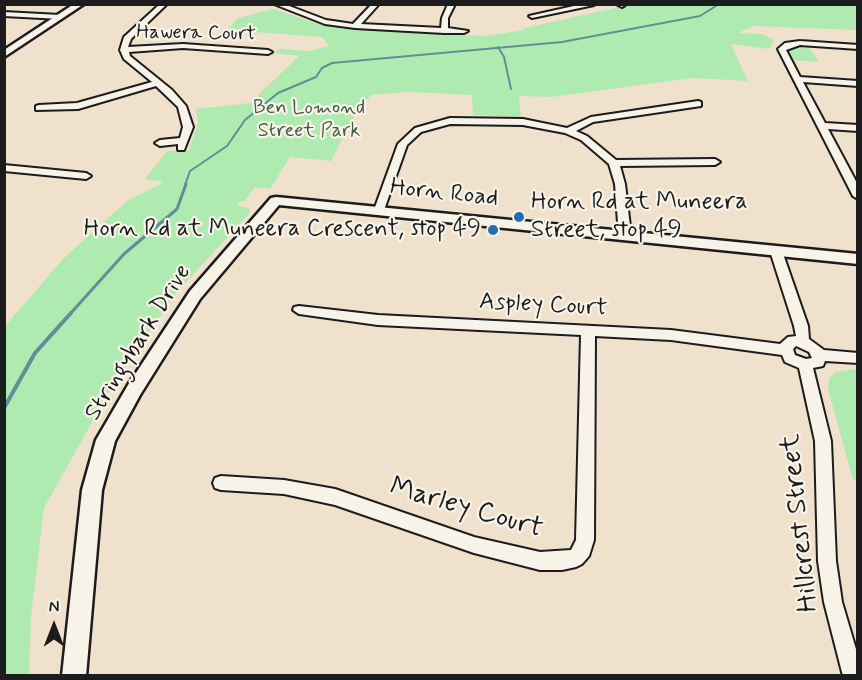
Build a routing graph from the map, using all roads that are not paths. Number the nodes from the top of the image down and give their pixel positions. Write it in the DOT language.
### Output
graph roads {
  1 [pos="80,4"];
  2 [pos="164,4"];
  3 [pos="278,4"];
  4 [pos="376,4"];
  5 [pos="452,4"];
  6 [pos="591,5"];
  7 [pos="573,6"];
  8 [pos="4,14"];
  9 [pos="532,16"];
  10 [pos="60,17"];
  11 [pos="355,26"];
  12 [pos="444,30"];
  13 [pos="464,31"];
  14 [pos="858,46"];
  15 [pos="124,50"];
  16 [pos="268,52"];
  17 [pos="4,54"];
  18 [pos="797,79"];
  19 [pos="157,83"];
  20 [pos="858,84"];
  21 [pos="698,104"];
  22 [pos="39,108"];
  23 [pos="821,126"];
  24 [pos="858,128"];
  25 [pos="568,131"];
  26 [pos="160,142"];
  27 [pos="715,162"];
  28 [pos="614,163"];
  29 [pos="4,168"];
  30 [pos="86,176"];
  31 [pos="854,183"];
  32 [pos="858,196"];
  33 [pos="276,201"];
  34 [pos="380,210"];
  35 [pos="625,235"];
  36 [pos="776,251"];
  37 [pos="858,259"];
  38 [pos="298,310"];
  39 [pos="588,331"];
  40 [pos="803,342"];
  41 [pos="785,350"];
  42 [pos="858,358"];
  43 [pos="812,360"];
  44 [pos="221,483"];
  45 [pos="74,675"];
  46 [pos="853,675"];
  1 -- 10 [label="street"];
  2 -- 15 [label="street"];
  3 -- 11 [label="street"];
  4 -- 11 [label="street"];
  5 -- 12 [label="street"];
  6 -- 7 [label="street"];
  7 -- 9 [label="street"];
  8 -- 10 [label="street"];
  10 -- 17 [label="street"];
  11 -- 12 [label="street"];
  12 -- 13 [label="street"];
  14 -- 18 [label="street"];
  15 -- 16 [label="street, Hawera Court"];
  15 -- 19 [label="street"];
  18 -- 20 [label="street"];
  18 -- 23 [label="street"];
  19 -- 22 [label="street"];
  19 -- 26 [label="street"];
  21 -- 25 [label="street"];
  23 -- 24 [label="street"];
  23 -- 31 [label="street"];
  25 -- 28 [label="street"];
  25 -- 34 [label="street"];
  27 -- 28 [label="street"];
  28 -- 35 [label="street"];
  29 -- 30 [label="street"];
  31 -- 32 [label="street"];
  33 -- 34 [label="street, Horn Road"];
  33 -- 45 [label="street, Stringybark Drive"];
  34 -- 35 [label="street, Horn Road"];
  35 -- 36 [label="street, Horn Road"];
  36 -- 37 [label="street, Horn Road"];
  36 -- 40 [label="street"];
  38 -- 39 [label="street, Aspley Court"];
  39 -- 41 [label="street, Aspley Court"];
  39 -- 44 [label="street, Marley Court"];
  40 -- 41 [label="street"];
  40 -- 43 [label="street"];
  41 -- 43 [label="street"];
  42 -- 43 [label="street"];
  43 -- 46 [label="street, Hillcrest Street"];
}
